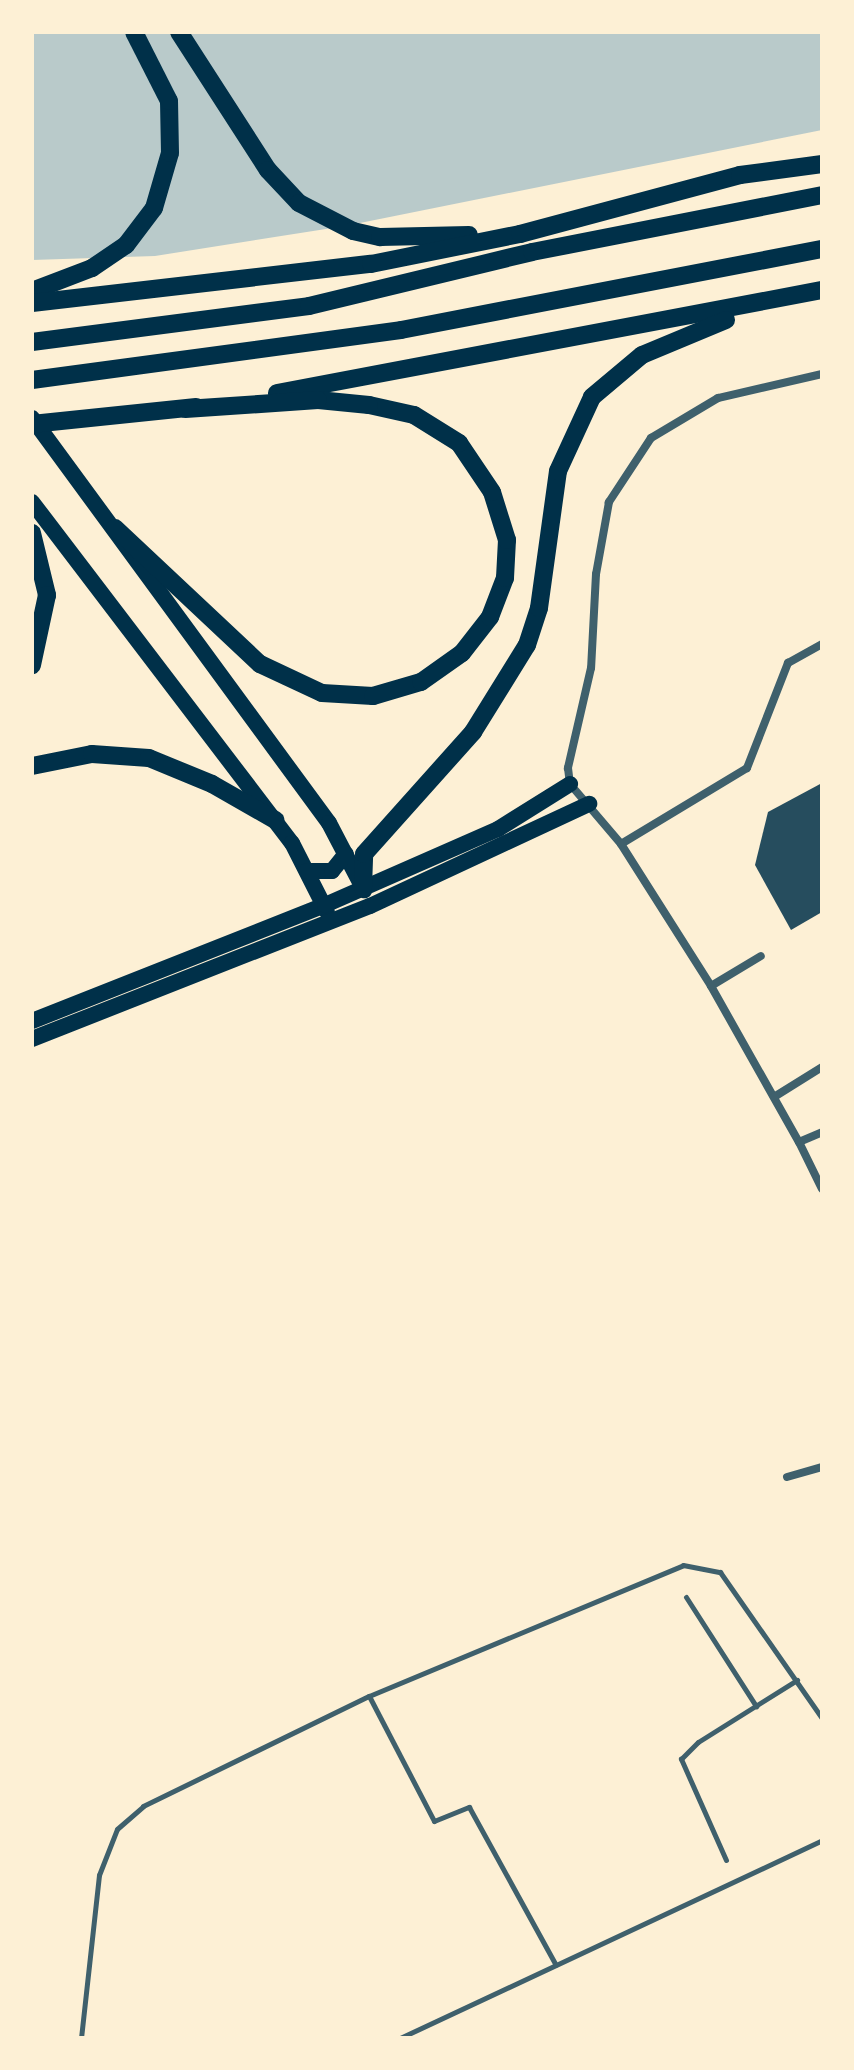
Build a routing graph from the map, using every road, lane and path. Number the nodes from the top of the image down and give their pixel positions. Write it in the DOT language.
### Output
graph roads {
  1 [pos="134,32"];
  2 [pos="179,32"];
  3 [pos="822,164"];
  4 [pos="822,195"];
  5 [pos="520,234"];
  6 [pos="822,249"];
  7 [pos="822,290"];
  8 [pos="32,291"];
  9 [pos="799,295"];
  10 [pos="32,303"];
  11 [pos="32,342"];
  12 [pos="822,374"];
  13 [pos="32,380"];
  14 [pos="185,409"];
  15 [pos="32,418"];
  16 [pos="32,424"];
  17 [pos="32,502"];
  18 [pos="115,528"];
  19 [pos="32,533"];
  20 [pos="822,644"];
  21 [pos="32,665"];
  22 [pos="32,766"];
  23 [pos="570,784"];
  24 [pos="589,804"];
  25 [pos="275,820"];
  26 [pos="621,844"];
  27 [pos="346,854"];
  28 [pos="307,871"];
  29 [pos="363,888"];
  30 [pos="325,905"];
  31 [pos="370,906"];
  32 [pos="332,922"];
  33 [pos="761,956"];
  34 [pos="711,986"];
  35 [pos="32,1021"];
  36 [pos="32,1039"];
  37 [pos="822,1067"];
  38 [pos="774,1097"];
  39 [pos="822,1132"];
  40 [pos="799,1142"];
  41 [pos="822,1189"];
  42 [pos="822,1467"];
  43 [pos="787,1477"];
  44 [pos="686,1597"];
  45 [pos="797,1680"];
  46 [pos="369,1696"];
  47 [pos="756,1706"];
  48 [pos="822,1718"];
  49 [pos="822,1840"];
  50 [pos="726,1860"];
  51 [pos="556,1965"];
  52 [pos="81,2038"];
  53 [pos="400,2038"];
  1 -- 8 [label="highway"];
  2 -- 5 [label="highway"];
  3 -- 5 [label="highway"];
  4 -- 11 [label="highway"];
  5 -- 10 [label="highway"];
  6 -- 13 [label="highway"];
  7 -- 9 [label="highway"];
  9 -- 14 [label="highway"];
  9 -- 29 [label="highway"];
  12 -- 23 [label="street"];
  14 -- 16 [label="highway"];
  14 -- 18 [label="highway"];
  15 -- 18 [label="main road"];
  17 -- 25 [label="main road"];
  18 -- 27 [label="main road"];
  19 -- 21 [label="highway"];
  20 -- 26 [label="street"];
  22 -- 25 [label="highway"];
  23 -- 24 [label="street"];
  23 -- 29 [label="main road"];
  24 -- 26 [label="street"];
  24 -- 31 [label="main road"];
  25 -- 28 [label="main road"];
  26 -- 34 [label="street"];
  27 -- 28 [label="main road"];
  27 -- 29 [label="main road"];
  28 -- 30 [label="main road"];
  29 -- 30 [label="main road"];
  29 -- 31 [label="main road"];
  30 -- 32 [label="main road"];
  30 -- 35 [label="main road"];
  31 -- 32 [label="main road"];
  32 -- 36 [label="main road"];
  33 -- 34 [label="street"];
  34 -- 38 [label="street"];
  37 -- 38 [label="street"];
  38 -- 40 [label="street"];
  39 -- 40 [label="street"];
  40 -- 41 [label="street"];
  42 -- 43 [label="street"];
  44 -- 47 [label="lane"];
  45 -- 46 [label="lane"];
  45 -- 47 [label="lane"];
  45 -- 48 [label="lane"];
  46 -- 51 [label="lane"];
  46 -- 52 [label="lane"];
  47 -- 50 [label="lane"];
  49 -- 51 [label="lane"];
  51 -- 53 [label="lane"];
}
